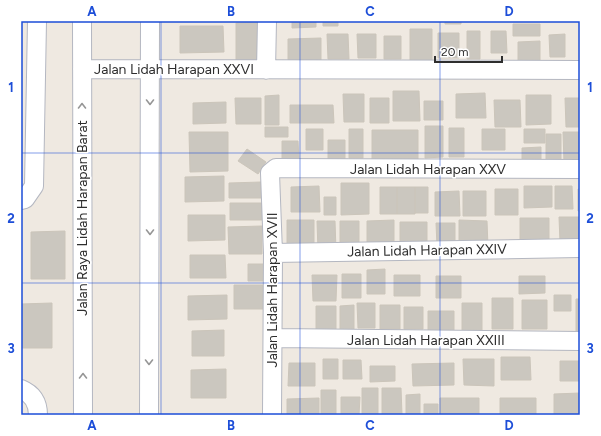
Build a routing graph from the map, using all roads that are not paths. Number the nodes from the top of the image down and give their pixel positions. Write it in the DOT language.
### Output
graph roads {
  1 [pos="82,21"];
  2 [pos="150,21"];
  3 [pos="267,21"];
  4 [pos="32,29"];
  5 [pos="82,69"];
  6 [pos="150,69"];
  7 [pos="266,70"];
  8 [pos="580,70"];
  9 [pos="276,168"];
  10 [pos="580,169"];
  11 [pos="21,200"];
  12 [pos="580,248"];
  13 [pos="273,253"];
  14 [pos="273,338"];
  15 [pos="580,341"];
  16 [pos="21,389"];
  17 [pos="38,415"];
  18 [pos="83,415"];
  19 [pos="149,415"];
  20 [pos="272,415"];
  1 -- 5 [label="street, Jalan Raya Lidah Harapan Barat"];
  2 -- 6 [label="street"];
  3 -- 7 [label="street, Jalan Lidah Harapan XXVI"];
  4 -- 11 [label="street"];
  5 -- 6 [label="street, Jalan Lidah Harapan XXVI"];
  18 -- 5 [label="street, Jalan Raya Lidah Harapan Barat, one-way"];
  6 -- 7 [label="street, Jalan Lidah Harapan XXVI"];
  6 -- 19 [label="street, one-way"];
  7 -- 8 [label="street, Jalan Lidah Harapan XXVI"];
  9 -- 10 [label="street, Jalan Lidah Harapan XXV"];
  9 -- 13 [label="street, Jalan Lidah Harapan XVII"];
  12 -- 13 [label="street, Jalan Lidah Harapan XXIV"];
  13 -- 14 [label="street, Jalan Lidah Harapan XVII"];
  14 -- 15 [label="street, Jalan Lidah Harapan XXIII"];
  14 -- 20 [label="street, Jalan Lidah Harapan XVII"];
  16 -- 17 [label="street"];
}
